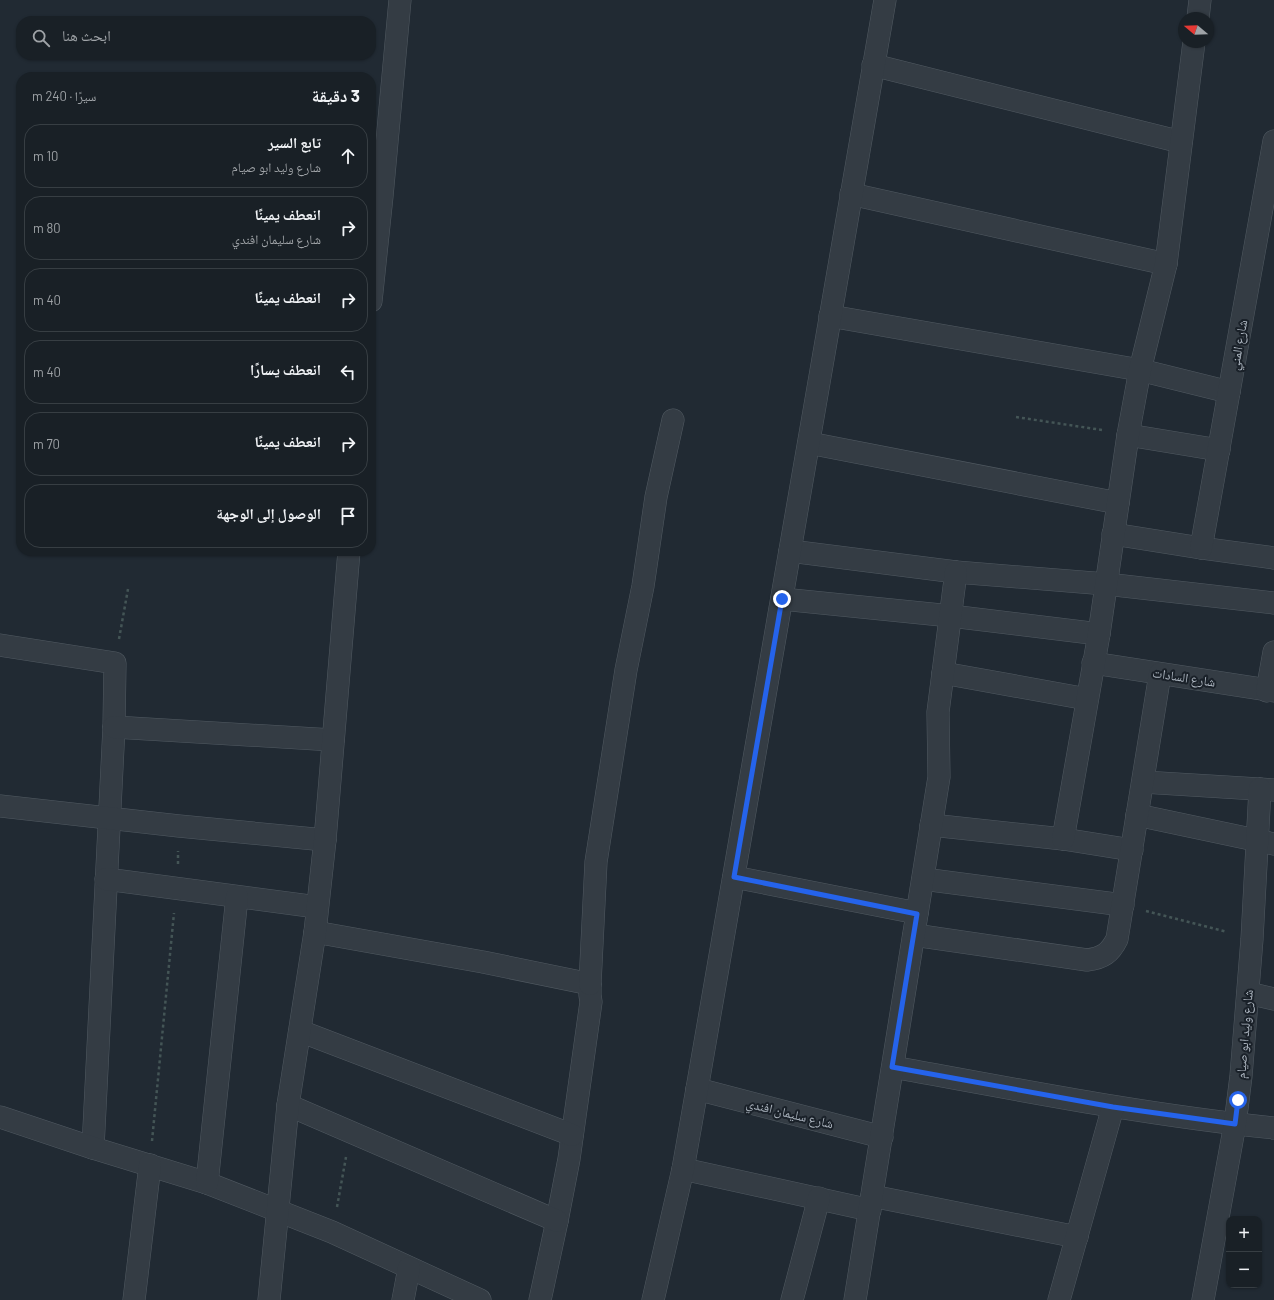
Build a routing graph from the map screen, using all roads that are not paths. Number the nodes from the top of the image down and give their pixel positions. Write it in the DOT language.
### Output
graph roads {
  1 [pos="400,0"];
  2 [pos="885,0"];
  3 [pos="1200,0"];
  4 [pos="1199,12"];
  5 [pos="1193,48"];
  6 [pos="873,65"];
  7 [pos="1274,141"];
  8 [pos="1181,142"];
  9 [pos="851,194"];
  10 [pos="376,253"];
  11 [pos="1166,264"];
  12 [pos="830,316"];
  13 [pos="1140,370"];
  14 [pos="1229,392"];
  15 [pos="673,420"];
  16 [pos="1128,434"];
  17 [pos="809,443"];
  18 [pos="1219,450"];
  19 [pos="1118,502"];
  20 [pos="1113,534"];
  21 [pos="1201,548"];
  22 [pos="790,550"];
  23 [pos="349,556"];
  24 [pos="1274,558"];
  25 [pos="956,572"];
  26 [pos="1106,584"];
  27 [pos="782,599"];
  28 [pos="1274,603"];
  29 [pos="951,616"];
  30 [pos="1098,634"];
  31 [pos="0,645"];
  32 [pos="1274,652"];
  33 [pos="1093,664"];
  34 [pos="943,673"];
  35 [pos="1160,674"];
  36 [pos="1270,691"];
  37 [pos="1087,699"];
  38 [pos="114,727"];
  39 [pos="333,740"];
  40 [pos="1143,782"];
  41 [pos="1267,790"];
  42 [pos="0,806"];
  43 [pos="1137,815"];
  44 [pos="110,819"];
  45 [pos="931,825"];
  46 [pos="1064,839"];
  47 [pos="325,840"];
  48 [pos="1265,842"];
  49 [pos="1132,850"];
  50 [pos="734,877"];
  51 [pos="106,879"];
  52 [pos="923,879"];
  53 [pos="237,897"];
  54 [pos="1123,905"];
  55 [pos="318,907"];
  56 [pos="917,914"];
  57 [pos="315,932"];
  58 [pos="914,935"];
  59 [pos="590,984"];
  60 [pos="1248,992"];
  61 [pos="1274,999"];
  62 [pos="300,1031"];
  63 [pos="892,1067"];
  64 [pos="698,1089"];
  65 [pos="288,1104"];
  66 [pos="1113,1107"];
  67 [pos="0,1117"];
  68 [pos="1235,1124"];
  69 [pos="1274,1128"];
  70 [pos="572,1135"];
  71 [pos="882,1137"];
  72 [pos="92,1148"];
  73 [pos="150,1165"];
  74 [pos="683,1169"];
  75 [pos="207,1183"];
  76 [pos="819,1198"];
  77 [pos="871,1203"];
  78 [pos="278,1211"];
  79 [pos="557,1221"];
  80 [pos="1077,1236"];
  81 [pos="408,1268"];
  82 [pos="134,1300"];
  83 [pos="269,1300"];
  84 [pos="403,1300"];
  85 [pos="480,1300"];
  86 [pos="540,1300"];
  87 [pos="653,1300"];
  88 [pos="792,1300"];
  89 [pos="855,1300"];
  90 [pos="1059,1300"];
  91 [pos="1202,1300"];
  1 -- 10 [label="street"];
  2 -- 6 [label="street"];
  3 -- 4 [label="street"];
  5 -- 8 [label="street"];
  6 -- 8 [label="street"];
  6 -- 9 [label="street"];
  7 -- 14 [label="street, شارع المني"];
  8 -- 11 [label="street"];
  9 -- 11 [label="street"];
  9 -- 12 [label="street"];
  11 -- 13 [label="street"];
  12 -- 13 [label="street"];
  12 -- 17 [label="street"];
  13 -- 14 [label="street"];
  13 -- 16 [label="street"];
  14 -- 18 [label="street, شارع المني"];
  15 -- 59 [label="street"];
  16 -- 18 [label="street"];
  16 -- 19 [label="street"];
  17 -- 19 [label="street"];
  17 -- 22 [label="street"];
  18 -- 21 [label="street, شارع المني"];
  19 -- 20 [label="street"];
  20 -- 21 [label="street"];
  20 -- 26 [label="street"];
  21 -- 24 [label="street"];
  22 -- 25 [label="street"];
  22 -- 27 [label="street"];
  23 -- 39 [label="street"];
  25 -- 26 [label="street"];
  25 -- 29 [label="street"];
  26 -- 28 [label="street"];
  26 -- 30 [label="street"];
  27 -- 29 [label="street"];
  27 -- 50 [label="street"];
  29 -- 30 [label="street"];
  29 -- 34 [label="street"];
  30 -- 33 [label="street"];
  31 -- 38 [label="street"];
  32 -- 36 [label="street"];
  33 -- 35 [label="street, شارع السادات"];
  33 -- 37 [label="street"];
  34 -- 37 [label="street"];
  34 -- 45 [label="street"];
  35 -- 36 [label="street, شارع السادات"];
  35 -- 40 [label="street"];
  37 -- 46 [label="street"];
  38 -- 39 [label="street"];
  38 -- 44 [label="street"];
  39 -- 47 [label="street"];
  40 -- 41 [label="street"];
  40 -- 43 [label="street"];
  41 -- 48 [label="street, شارع وليد ابو صيام"];
  42 -- 44 [label="street"];
  43 -- 48 [label="street"];
  43 -- 49 [label="street"];
  44 -- 47 [label="street"];
  44 -- 51 [label="street"];
  45 -- 46 [label="street"];
  45 -- 52 [label="street"];
  46 -- 49 [label="street"];
  47 -- 55 [label="street"];
  48 -- 60 [label="street, شارع وليد ابو صيام"];
  49 -- 54 [label="street"];
  50 -- 56 [label="street"];
  50 -- 64 [label="street"];
  51 -- 53 [label="street"];
  51 -- 72 [label="street"];
  52 -- 54 [label="street"];
  52 -- 56 [label="street"];
  53 -- 55 [label="street"];
  53 -- 75 [label="street"];
  54 -- 58 [label="street"];
  55 -- 57 [label="street"];
  56 -- 58 [label="street"];
  57 -- 59 [label="street"];
  57 -- 62 [label="street"];
  58 -- 63 [label="street"];
  59 -- 70 [label="street"];
  60 -- 61 [label="street"];
  60 -- 68 [label="street, شارع وليد ابو صيام"];
  62 -- 65 [label="street"];
  62 -- 70 [label="street"];
  63 -- 66 [label="street"];
  63 -- 71 [label="street"];
  64 -- 71 [label="street, شارع سليمان افندي"];
  64 -- 74 [label="street"];
  65 -- 78 [label="street"];
  65 -- 79 [label="street"];
  66 -- 68 [label="street"];
  66 -- 80 [label="street"];
  67 -- 72 [label="street"];
  68 -- 69 [label="street"];
  68 -- 91 [label="street, شارع وليد ابو صيام"];
  70 -- 79 [label="street"];
  71 -- 77 [label="street"];
  72 -- 73 [label="street"];
  73 -- 75 [label="street"];
  73 -- 82 [label="street"];
  74 -- 76 [label="street"];
  74 -- 87 [label="street"];
  75 -- 78 [label="street"];
  76 -- 77 [label="street"];
  76 -- 88 [label="street"];
  77 -- 80 [label="street"];
  77 -- 89 [label="street"];
  78 -- 81 [label="street"];
  78 -- 83 [label="street"];
  79 -- 86 [label="street"];
  80 -- 90 [label="street"];
  81 -- 84 [label="street"];
  81 -- 85 [label="street"];
}
